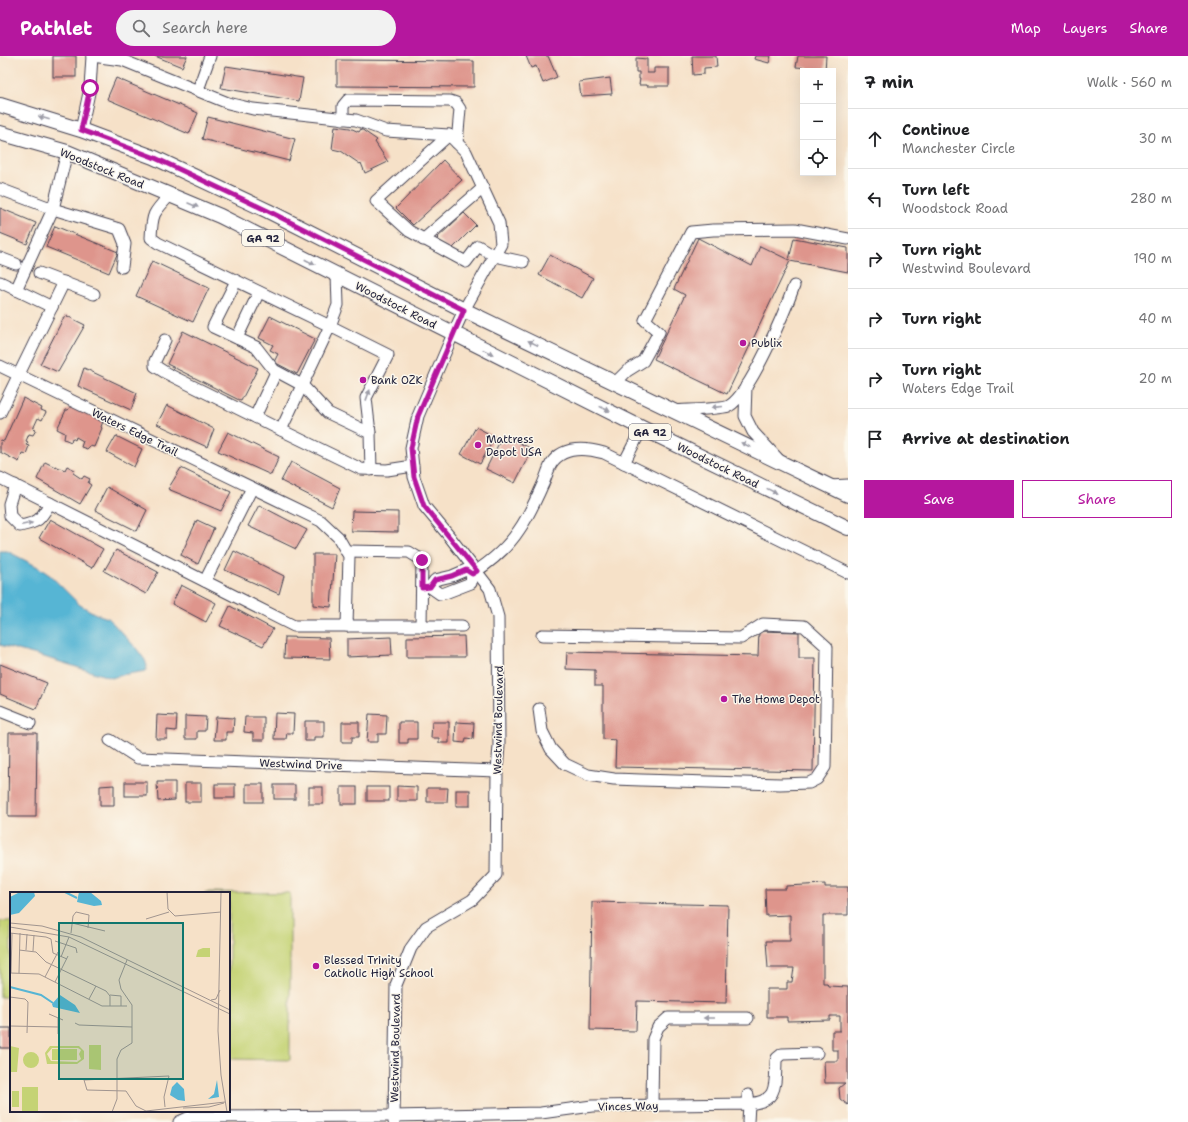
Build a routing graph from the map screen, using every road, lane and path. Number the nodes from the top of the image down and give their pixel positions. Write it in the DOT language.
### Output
graph roads {
  1 [pos="92,56"];
  2 [pos="210,56"];
  3 [pos="198,90"];
  4 [pos="0,105"];
  5 [pos="343,119"];
  6 [pos="81,130"];
  7 [pos="0,132"];
  8 [pos="453,139"];
  9 [pos="67,152"];
  10 [pos="483,188"];
  11 [pos="0,189"];
  12 [pos="170,195"];
  13 [pos="53,209"];
  14 [pos="848,239"];
  15 [pos="423,240"];
  16 [pos="494,256"];
  17 [pos="0,258"];
  18 [pos="522,262"];
  19 [pos="16,264"];
  20 [pos="122,267"];
  21 [pos="39,273"];
  22 [pos="337,275"];
  23 [pos="236,281"];
  24 [pos="0,282"];
  25 [pos="64,282"];
  26 [pos="794,286"];
  27 [pos="16,290"];
  28 [pos="260,292"];
  29 [pos="94,294"];
  30 [pos="52,307"];
  31 [pos="464,310"];
  32 [pos="330,326"];
  33 [pos="453,334"];
  34 [pos="237,338"];
  35 [pos="165,340"];
  36 [pos="0,366"];
  37 [pos="276,372"];
  38 [pos="19,376"];
  39 [pos="615,383"];
  40 [pos="302,385"];
  41 [pos="746,385"];
  42 [pos="674,411"];
  43 [pos="0,413"];
  44 [pos="255,418"];
  45 [pos="642,428"];
  46 [pos="281,430"];
  47 [pos="370,433"];
  48 [pos="781,462"];
  49 [pos="624,463"];
  50 [pos="413,466"];
  51 [pos="371,470"];
  52 [pos="0,478"];
  53 [pos="15,485"];
  54 [pos="848,485"];
  55 [pos="830,486"];
  56 [pos="252,488"];
  57 [pos="848,495"];
  58 [pos="50,503"];
  59 [pos="848,528"];
  60 [pos="346,551"];
  61 [pos="474,572"];
  62 [pos="848,573"];
  63 [pos="452,576"];
  64 [pos="205,581"];
  65 [pos="426,588"];
  66 [pos="458,589"];
  67 [pos="347,626"];
  68 [pos="421,626"];
  69 [pos="462,626"];
  70 [pos="542,635"];
  71 [pos="539,709"];
  72 [pos="0,711"];
  73 [pos="30,723"];
  74 [pos="110,740"];
  75 [pos="497,771"];
  76 [pos="748,1018"];
  77 [pos="817,1053"];
  78 [pos="748,1099"];
  79 [pos="652,1105"];
  80 [pos="393,1119"];
  81 [pos="179,1122"];
  82 [pos="748,1122"];
  1 -- 3 [label="street"];
  1 -- 6 [label="street"];
  2 -- 3 [label="street"];
  3 -- 5 [label="street"];
  6 -- 4 [label="main road, GA 92, one-way"];
  5 -- 8 [label="street"];
  5 -- 8 [label="street"];
  6 -- 31 [label="main road, GA 92"];
  7 -- 9 [label="main road, Woodstock Road / GA 92"];
  8 -- 10 [label="street, Westwind Boulevard"];
  8 -- 15 [label="street"];
  9 -- 12 [label="main road, Woodstock Road / GA 92"];
  9 -- 13 [label="street"];
  10 -- 15 [label="street"];
  10 -- 16 [label="street, Westwind Boulevard"];
  11 -- 13 [label="street"];
  12 -- 22 [label="main road, Woodstock Road / GA 92, one-way"];
  12 -- 23 [label="street"];
  13 -- 20 [label="street"];
  13 -- 27 [label="street"];
  14 -- 39 [label="street"];
  15 -- 16 [label="street"];
  16 -- 18 [label="street"];
  16 -- 31 [label="street, Westwind Boulevard"];
  17 -- 19 [label="street"];
  21 -- 25 [label="street"];
  22 -- 32 [label="street"];
  22 -- 33 [label="main road, Woodstock Road / GA 92"];
  23 -- 28 [label="street"];
  23 -- 34 [label="street"];
  24 -- 27 [label="street"];
  25 -- 29 [label="street"];
  25 -- 30 [label="street"];
  26 -- 41 [label="street"];
  27 -- 30 [label="street"];
  28 -- 32 [label="street"];
  28 -- 34 [label="street"];
  30 -- 38 [label="street"];
  31 -- 33 [label="street, Westwind Boulevard"];
  39 -- 31 [label="main road, GA 92, one-way"];
  32 -- 40 [label="street"];
  47 -- 32 [label="street, one-way"];
  33 -- 45 [label="main road, Woodstock Road / GA 92, one-way"];
  33 -- 50 [label="street, Westwind Boulevard"];
  34 -- 37 [label="street"];
  35 -- 44 [label="street"];
  36 -- 38 [label="street, Waters Edge Trail"];
  37 -- 40 [label="street"];
  37 -- 44 [label="street"];
  38 -- 43 [label="street"];
  38 -- 56 [label="street, Waters Edge Trail"];
  39 -- 42 [label="main road, GA 92"];
  40 -- 46 [label="street"];
  40 -- 47 [label="street"];
  41 -- 42 [label="street, one-way"];
  41 -- 48 [label="street"];
  48 -- 42 [label="main road, GA 92, one-way"];
  44 -- 46 [label="street"];
  45 -- 49 [label="street"];
  45 -- 59 [label="main road, Woodstock Road / GA 92, one-way"];
  46 -- 51 [label="street"];
  47 -- 51 [label="street"];
  48 -- 55 [label="main road, GA 92"];
  49 -- 61 [label="street"];
  49 -- 62 [label="street"];
  50 -- 51 [label="street"];
  50 -- 61 [label="street, Westwind Boulevard"];
  52 -- 53 [label="street"];
  53 -- 58 [label="street"];
  53 -- 58 [label="street, one-way"];
  54 -- 55 [label="street"];
  55 -- 57 [label="main road, GA 92"];
  56 -- 60 [label="street, Waters Edge Trail"];
  56 -- 64 [label="street"];
  58 -- 64 [label="street"];
  60 -- 65 [label="street"];
  60 -- 67 [label="street, Waters Edge Trail"];
  61 -- 63 [label="street"];
  61 -- 66 [label="street"];
  61 -- 75 [label="street, Westwind Boulevard"];
  63 -- 65 [label="street"];
  63 -- 66 [label="street"];
  64 -- 67 [label="street"];
  65 -- 66 [label="street"];
  65 -- 68 [label="street"];
  67 -- 68 [label="street"];
  68 -- 69 [label="street"];
  70 -- 71 [label="street"];
  72 -- 73 [label="street"];
  74 -- 75 [label="street, Westwind Drive"];
  75 -- 80 [label="street, Westwind Boulevard"];
  76 -- 79 [label="street, one-way"];
  77 -- 78 [label="street, Vinces Way"];
  78 -- 79 [label="street, Vinces Way"];
  78 -- 82 [label="street"];
  79 -- 80 [label="street, Vinces Way"];
  80 -- 81 [label="street, Vinces Way"];
}
